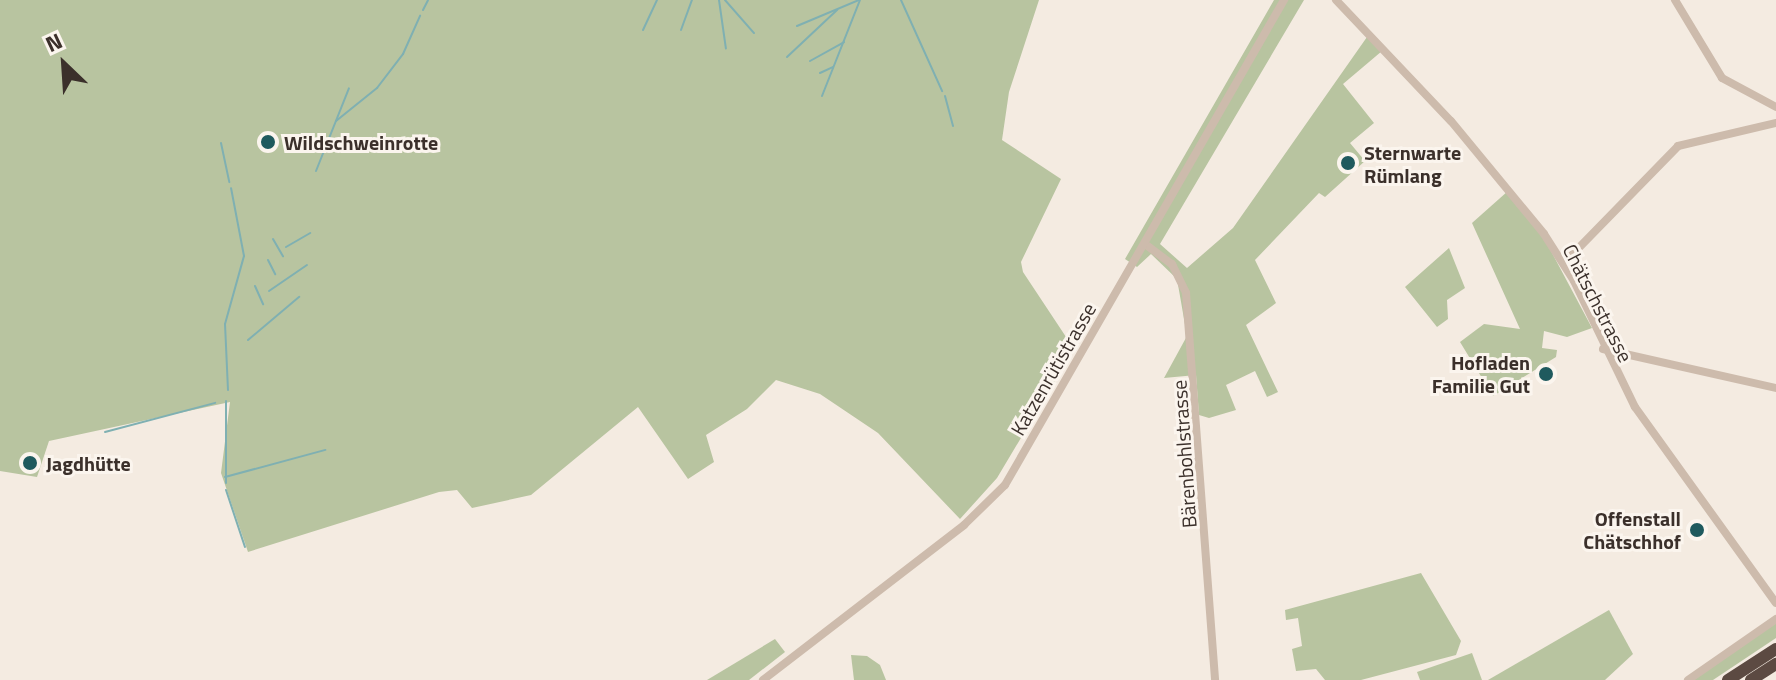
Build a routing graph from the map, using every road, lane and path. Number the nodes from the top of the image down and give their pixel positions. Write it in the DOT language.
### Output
graph roads {
  1 [pos="1284,0"];
  2 [pos="1336,0"];
  3 [pos="1675,0"];
  4 [pos="1776,107"];
  5 [pos="1776,123"];
  6 [pos="1145,244"];
  7 [pos="1564,263"];
  8 [pos="1603,349"];
  9 [pos="1776,388"];
  10 [pos="1776,603"];
  11 [pos="1776,619"];
  12 [pos="1776,649"];
  13 [pos="1776,664"];
  14 [pos="763,680"];
  15 [pos="1215,680"];
  16 [pos="1688,680"];
  17 [pos="1728,680"];
  18 [pos="1751,680"];
  1 -- 6 [label="street, Katzenrütistrasse"];
  2 -- 7 [label="street, Chätschstrasse"];
  3 -- 4 [label="street"];
  5 -- 7 [label="street"];
  6 -- 14 [label="street, Katzenrütistrasse"];
  6 -- 15 [label="street, Bärenbohlstrasse"];
  7 -- 8 [label="street, Chätschstrasse"];
  8 -- 9 [label="street"];
  8 -- 10 [label="street, Chätschstrasse"];
  11 -- 16 [label="street"];
  12 -- 17 [label="highway"];
  13 -- 18 [label="highway"];
}
